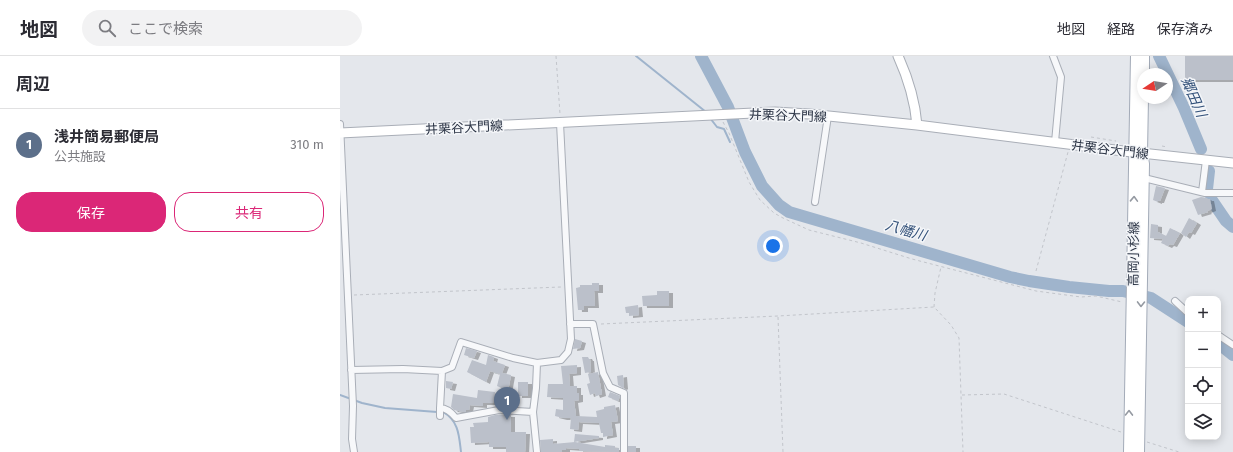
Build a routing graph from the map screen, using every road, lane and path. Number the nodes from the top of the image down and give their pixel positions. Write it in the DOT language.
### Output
graph roads {
  1 [pos="556,56"];
  2 [pos="898,56"];
  3 [pos="1053,56"];
  4 [pos="1136,56"];
  5 [pos="1144,56"];
  6 [pos="1144,68"];
  7 [pos="1143,104"];
  8 [pos="719,115"];
  9 [pos="828,116"];
  10 [pos="560,123"];
  11 [pos="340,124"];
  12 [pos="917,125"];
  13 [pos="340,133"];
  14 [pos="1091,137"];
  15 [pos="1116,141"];
  16 [pos="1055,142"];
  17 [pos="1070,144"];
  18 [pos="1139,152"];
  19 [pos="1206,160"];
  20 [pos="1233,163"];
  21 [pos="1144,178"];
  22 [pos="1202,192"];
  23 [pos="1233,193"];
  24 [pos="815,202"];
  25 [pos="941,267"];
  26 [pos="1036,271"];
  27 [pos="568,288"];
  28 [pos="348,296"];
  29 [pos="1174,302"];
  30 [pos="1126,303"];
  31 [pos="934,307"];
  32 [pos="1185,311"];
  33 [pos="778,316"];
  34 [pos="570,324"];
  35 [pos="593,324"];
  36 [pos="1221,337"];
  37 [pos="1233,345"];
  38 [pos="537,363"];
  39 [pos="351,370"];
  40 [pos="442,371"];
  41 [pos="962,395"];
  42 [pos="440,408"];
  43 [pos="533,412"];
  44 [pos="440,416"];
  45 [pos="1129,436"];
  46 [pos="1139,439"];
  47 [pos="354,452"];
  48 [pos="537,452"];
  49 [pos="624,452"];
  50 [pos="783,452"];
  51 [pos="963,452"];
  52 [pos="1129,452"];
  53 [pos="1139,452"];
  54 [pos="1179,452"];
  1 -- 10 [label="path"];
  2 -- 12 [label="main road"];
  3 -- 16 [label="street"];
  4 -- 18 [label="main road, 高岡小杉線"];
  5 -- 6 [label="main road"];
  7 -- 18 [label="main road, 高岡小杉線"];
  8 -- 9 [label="main road, 井栗谷大門線"];
  8 -- 10 [label="main road, 井栗谷大門線"];
  8 -- 25 [label="path"];
  9 -- 12 [label="main road, 井栗谷大門線"];
  9 -- 24 [label="street"];
  10 -- 13 [label="main road, 井栗谷大門線"];
  10 -- 27 [label="street"];
  11 -- 13 [label="street"];
  12 -- 16 [label="main road, 井栗谷大門線"];
  13 -- 28 [label="street"];
  14 -- 15 [label="path"];
  16 -- 17 [label="main road, 井栗谷大門線"];
  17 -- 18 [label="main road, 井栗谷大門線"];
  17 -- 26 [label="path"];
  18 -- 19 [label="main road, 井栗谷大門線"];
  18 -- 21 [label="main road, 高岡小杉線"];
  45 -- 18 [label="main road, 高岡小杉線, one-way"];
  19 -- 20 [label="main road, 井栗谷大門線"];
  19 -- 22 [label="street"];
  21 -- 22 [label="street"];
  21 -- 46 [label="main road, 高岡小杉線, one-way"];
  22 -- 23 [label="street"];
  25 -- 30 [label="path"];
  25 -- 31 [label="path"];
  27 -- 28 [label="path"];
  27 -- 34 [label="street"];
  28 -- 39 [label="street"];
  29 -- 32 [label="street"];
  31 -- 33 [label="path"];
  31 -- 41 [label="path"];
  33 -- 35 [label="path"];
  33 -- 50 [label="path"];
  34 -- 35 [label="street"];
  34 -- 38 [label="street"];
  35 -- 49 [label="street"];
  36 -- 37 [label="street"];
  38 -- 40 [label="street"];
  38 -- 43 [label="street"];
  39 -- 40 [label="street"];
  39 -- 47 [label="street"];
  40 -- 42 [label="street"];
  41 -- 45 [label="path"];
  41 -- 51 [label="path"];
  42 -- 43 [label="street"];
  42 -- 44 [label="street"];
  43 -- 48 [label="street"];
  45 -- 52 [label="main road, 高岡小杉線"];
  46 -- 53 [label="main road, 高岡小杉線"];
  46 -- 54 [label="path"];
}
